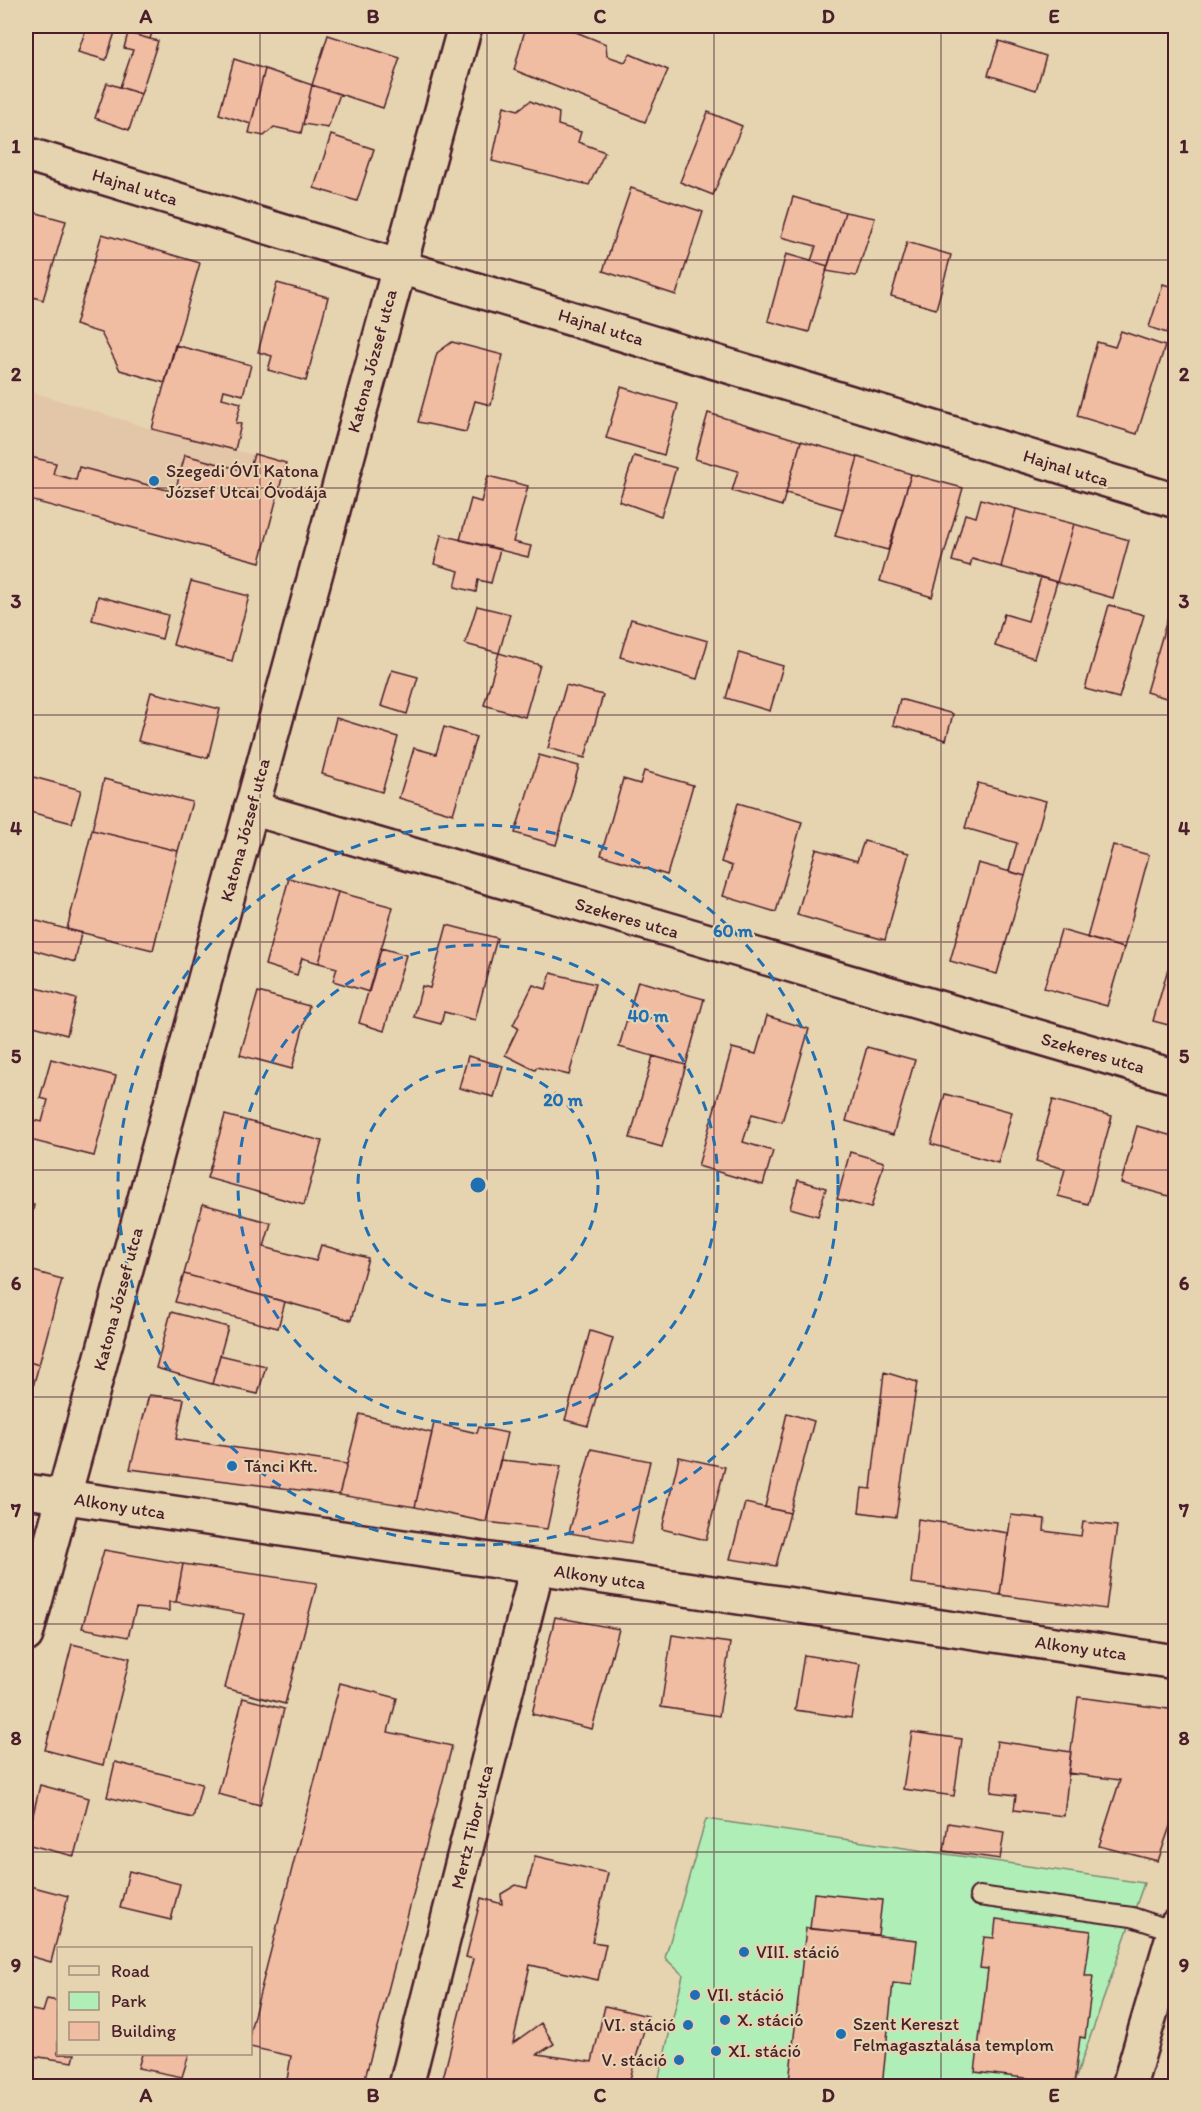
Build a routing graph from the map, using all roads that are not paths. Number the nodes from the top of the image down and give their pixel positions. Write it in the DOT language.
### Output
graph roads {
  1 [pos="465,26"];
  2 [pos="26,154"];
  3 [pos="398,265"];
  4 [pos="1176,501"];
  5 [pos="250,808"];
  6 [pos="1176,1077"];
  7 [pos="26,1491"];
  8 [pos="64,1498"];
  9 [pos="537,1568"];
  10 [pos="26,1635"];
  11 [pos="1176,1662"];
  12 [pos="979,1896"];
  13 [pos="1175,1929"];
  14 [pos="406,2086"];
  15 [pos="1129,2086"];
  1 -- 3 [label="street, Katona József utca"];
  2 -- 3 [label="street, Hajnal utca"];
  3 -- 4 [label="street, Hajnal utca"];
  3 -- 5 [label="street, Katona József utca"];
  5 -- 6 [label="street, Szekeres utca"];
  5 -- 8 [label="street, Katona József utca"];
  7 -- 8 [label="street, Alkony utca"];
  8 -- 9 [label="street, Alkony utca"];
  8 -- 10 [label="street, Katona József utca"];
  9 -- 11 [label="street, Alkony utca"];
  9 -- 14 [label="street, Mertz Tibor utca"];
  12 -- 13 [label="lane"];
  13 -- 15 [label="street"];
}
